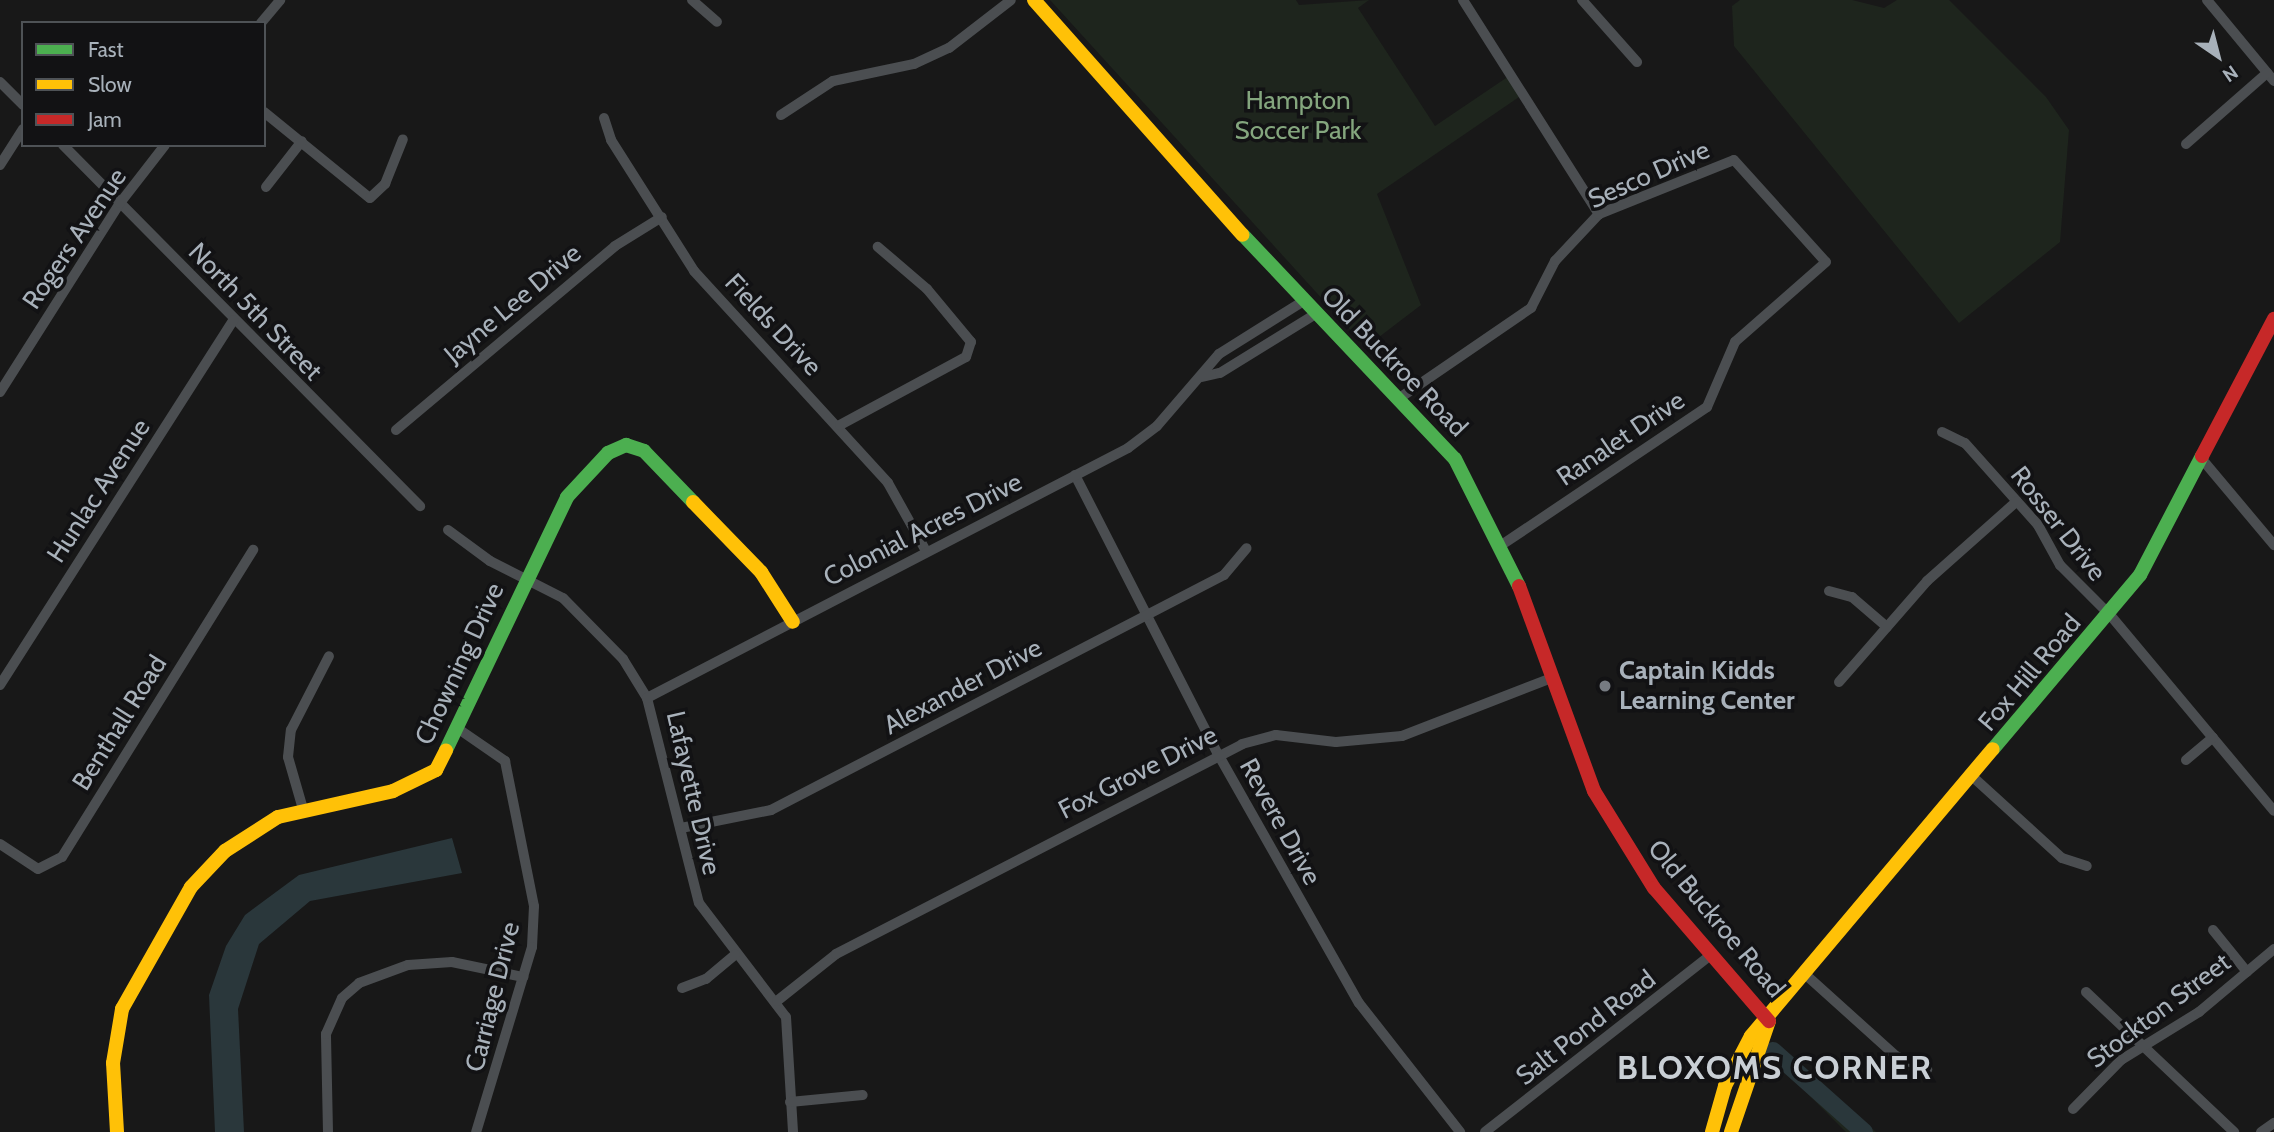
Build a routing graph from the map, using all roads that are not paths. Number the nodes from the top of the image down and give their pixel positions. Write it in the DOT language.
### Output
graph roads {
  1 [pos="279,0"];
  2 [pos="692,0"];
  3 [pos="1011,0"];
  4 [pos="1034,0"];
  5 [pos="1463,0"];
  6 [pos="1582,0"];
  7 [pos="2207,0"];
  8 [pos="263,21"];
  9 [pos="717,22"];
  10 [pos="1637,62"];
  11 [pos="2271,77"];
  12 [pos="0,82"];
  13 [pos="21,103"];
  14 [pos="266,114"];
  15 [pos="781,115"];
  16 [pos="604,118"];
  17 [pos="21,132"];
  18 [pos="403,139"];
  19 [pos="302,141"];
  20 [pos="2186,144"];
  21 [pos="65,147"];
  22 [pos="163,147"];
  23 [pos="0,165"];
  24 [pos="266,187"];
  25 [pos="120,203"];
  26 [pos="1599,214"];
  27 [pos="662,217"];
  28 [pos="878,247"];
  29 [pos="1826,262"];
  30 [pos="1302,302"];
  31 [pos="1314,315"];
  32 [pos="2274,318"];
  33 [pos="233,320"];
  34 [pos="1202,377"];
  35 [pos="0,393"];
  36 [pos="1401,397"];
  37 [pos="840,425"];
  38 [pos="396,430"];
  39 [pos="1941,432"];
  40 [pos="2201,458"];
  41 [pos="1075,475"];
  42 [pos="2017,501"];
  43 [pos="420,506"];
  44 [pos="448,530"];
  45 [pos="1503,544"];
  46 [pos="2274,545"];
  47 [pos="1247,548"];
  48 [pos="253,550"];
  49 [pos="926,551"];
  50 [pos="528,579"];
  51 [pos="1829,591"];
  52 [pos="1146,615"];
  53 [pos="2110,615"];
  54 [pos="793,622"];
  55 [pos="1886,627"];
  56 [pos="329,656"];
  57 [pos="1549,679"];
  58 [pos="1839,682"];
  59 [pos="0,685"];
  60 [pos="647,698"];
  61 [pos="460,730"];
  62 [pos="2213,737"];
  63 [pos="1218,754"];
  64 [pos="2186,760"];
  65 [pos="1974,778"];
  66 [pos="303,809"];
  67 [pos="2274,811"];
  68 [pos="681,828"];
  69 [pos="0,844"];
  70 [pos="2087,866"];
  71 [pos="2213,930"];
  72 [pos="2274,949"];
  73 [pos="735,955"];
  74 [pos="1711,955"];
  75 [pos="2247,972"];
  76 [pos="1806,975"];
  77 [pos="523,977"];
  78 [pos="682,988"];
  79 [pos="2086,992"];
  80 [pos="776,1001"];
  81 [pos="1769,1021"];
  82 [pos="2147,1048"];
  83 [pos="1927,1069"];
  84 [pos="863,1095"];
  85 [pos="790,1102"];
  86 [pos="2073,1110"];
  87 [pos="2274,1123"];
  88 [pos="117,1132"];
  89 [pos="328,1132"];
  90 [pos="477,1132"];
  91 [pos="793,1132"];
  92 [pos="1460,1132"];
  93 [pos="1485,1132"];
  94 [pos="1712,1132"];
  95 [pos="1731,1132"];
  96 [pos="2234,1132"];
  97 [pos="2261,1132"];
  1 -- 8 [label="street"];
  2 -- 9 [label="street"];
  3 -- 15 [label="street"];
  4 -- 30 [label="main road, Old Buckroe Road"];
  5 -- 26 [label="street"];
  6 -- 10 [label="street"];
  7 -- 11 [label="street"];
  11 -- 20 [label="street"];
  12 -- 13 [label="street"];
  14 -- 19 [label="street"];
  16 -- 27 [label="street, Fields Drive"];
  17 -- 23 [label="street"];
  18 -- 19 [label="street"];
  19 -- 24 [label="street"];
  21 -- 25 [label="street, North 5th Street"];
  22 -- 25 [label="street, Rogers Avenue"];
  25 -- 33 [label="street, North 5th Street"];
  25 -- 35 [label="street, Rogers Avenue"];
  26 -- 29 [label="street, Sesco Drive"];
  26 -- 36 [label="street, Sesco Drive"];
  27 -- 37 [label="street, Fields Drive"];
  27 -- 38 [label="street, Jayne Lee Drive"];
  28 -- 37 [label="street"];
  29 -- 45 [label="street, Ranalet Drive"];
  30 -- 31 [label="main road, Old Buckroe Road"];
  30 -- 34 [label="street, Colonial Acres Drive"];
  31 -- 34 [label="street, Colonial Acres Drive"];
  31 -- 36 [label="main road, Old Buckroe Road"];
  32 -- 40 [label="main road, Fox Hill Road"];
  33 -- 43 [label="street, North 5th Street"];
  33 -- 59 [label="street, Hunlac Avenue"];
  34 -- 41 [label="street, Colonial Acres Drive"];
  36 -- 45 [label="main road, Old Buckroe Road"];
  37 -- 49 [label="street, Fields Drive"];
  39 -- 42 [label="street, Rosser Drive"];
  40 -- 46 [label="street"];
  40 -- 53 [label="main road, Fox Hill Road"];
  41 -- 49 [label="street, Colonial Acres Drive"];
  41 -- 52 [label="street, Revere Drive"];
  42 -- 53 [label="street, Rosser Drive"];
  42 -- 55 [label="street"];
  44 -- 50 [label="street, Lafayette Drive"];
  45 -- 57 [label="main road, Old Buckroe Road"];
  47 -- 52 [label="street, Alexander Drive"];
  48 -- 69 [label="street, Benthall Road"];
  49 -- 54 [label="street, Colonial Acres Drive"];
  50 -- 54 [label="main road, Chowning Drive"];
  50 -- 60 [label="street, Lafayette Drive"];
  50 -- 61 [label="main road, Chowning Drive"];
  51 -- 55 [label="street"];
  52 -- 63 [label="street, Revere Drive"];
  52 -- 68 [label="street, Alexander Drive"];
  53 -- 62 [label="street, Rosser Drive"];
  53 -- 65 [label="main road, Fox Hill Road"];
  54 -- 60 [label="street, Colonial Acres Drive"];
  55 -- 58 [label="street"];
  56 -- 66 [label="street"];
  57 -- 63 [label="street, Fox Grove Drive"];
  57 -- 74 [label="main road, Old Buckroe Road"];
  60 -- 68 [label="street, Lafayette Drive"];
  61 -- 66 [label="main road, Chowning Drive"];
  61 -- 77 [label="street, Carriage Drive"];
  62 -- 64 [label="street"];
  62 -- 67 [label="street, Rosser Drive"];
  63 -- 80 [label="street, Fox Grove Drive"];
  63 -- 92 [label="street, Revere Drive"];
  65 -- 70 [label="street"];
  65 -- 76 [label="main road, Fox Hill Road"];
  66 -- 88 [label="main road, Chowning Drive"];
  68 -- 73 [label="street, Lafayette Drive"];
  71 -- 75 [label="street"];
  72 -- 75 [label="street, Stockton Street"];
  73 -- 78 [label="street"];
  73 -- 80 [label="street, Lafayette Drive"];
  74 -- 81 [label="main road, Old Buckroe Road"];
  74 -- 93 [label="street, Salt Pond Road"];
  75 -- 82 [label="street, Stockton Street"];
  76 -- 81 [label="main road, Fox Hill Road"];
  76 -- 83 [label="street"];
  77 -- 89 [label="street"];
  77 -- 90 [label="street, Carriage Drive"];
  79 -- 82 [label="street"];
  80 -- 85 [label="street, Lafayette Drive"];
  81 -- 94 [label="main road, Fox Hill Road"];
  81 -- 95 [label="main road"];
  82 -- 86 [label="street, Stockton Street"];
  82 -- 96 [label="street"];
  84 -- 85 [label="street"];
  85 -- 91 [label="street, Lafayette Drive"];
  87 -- 97 [label="street"];
}
